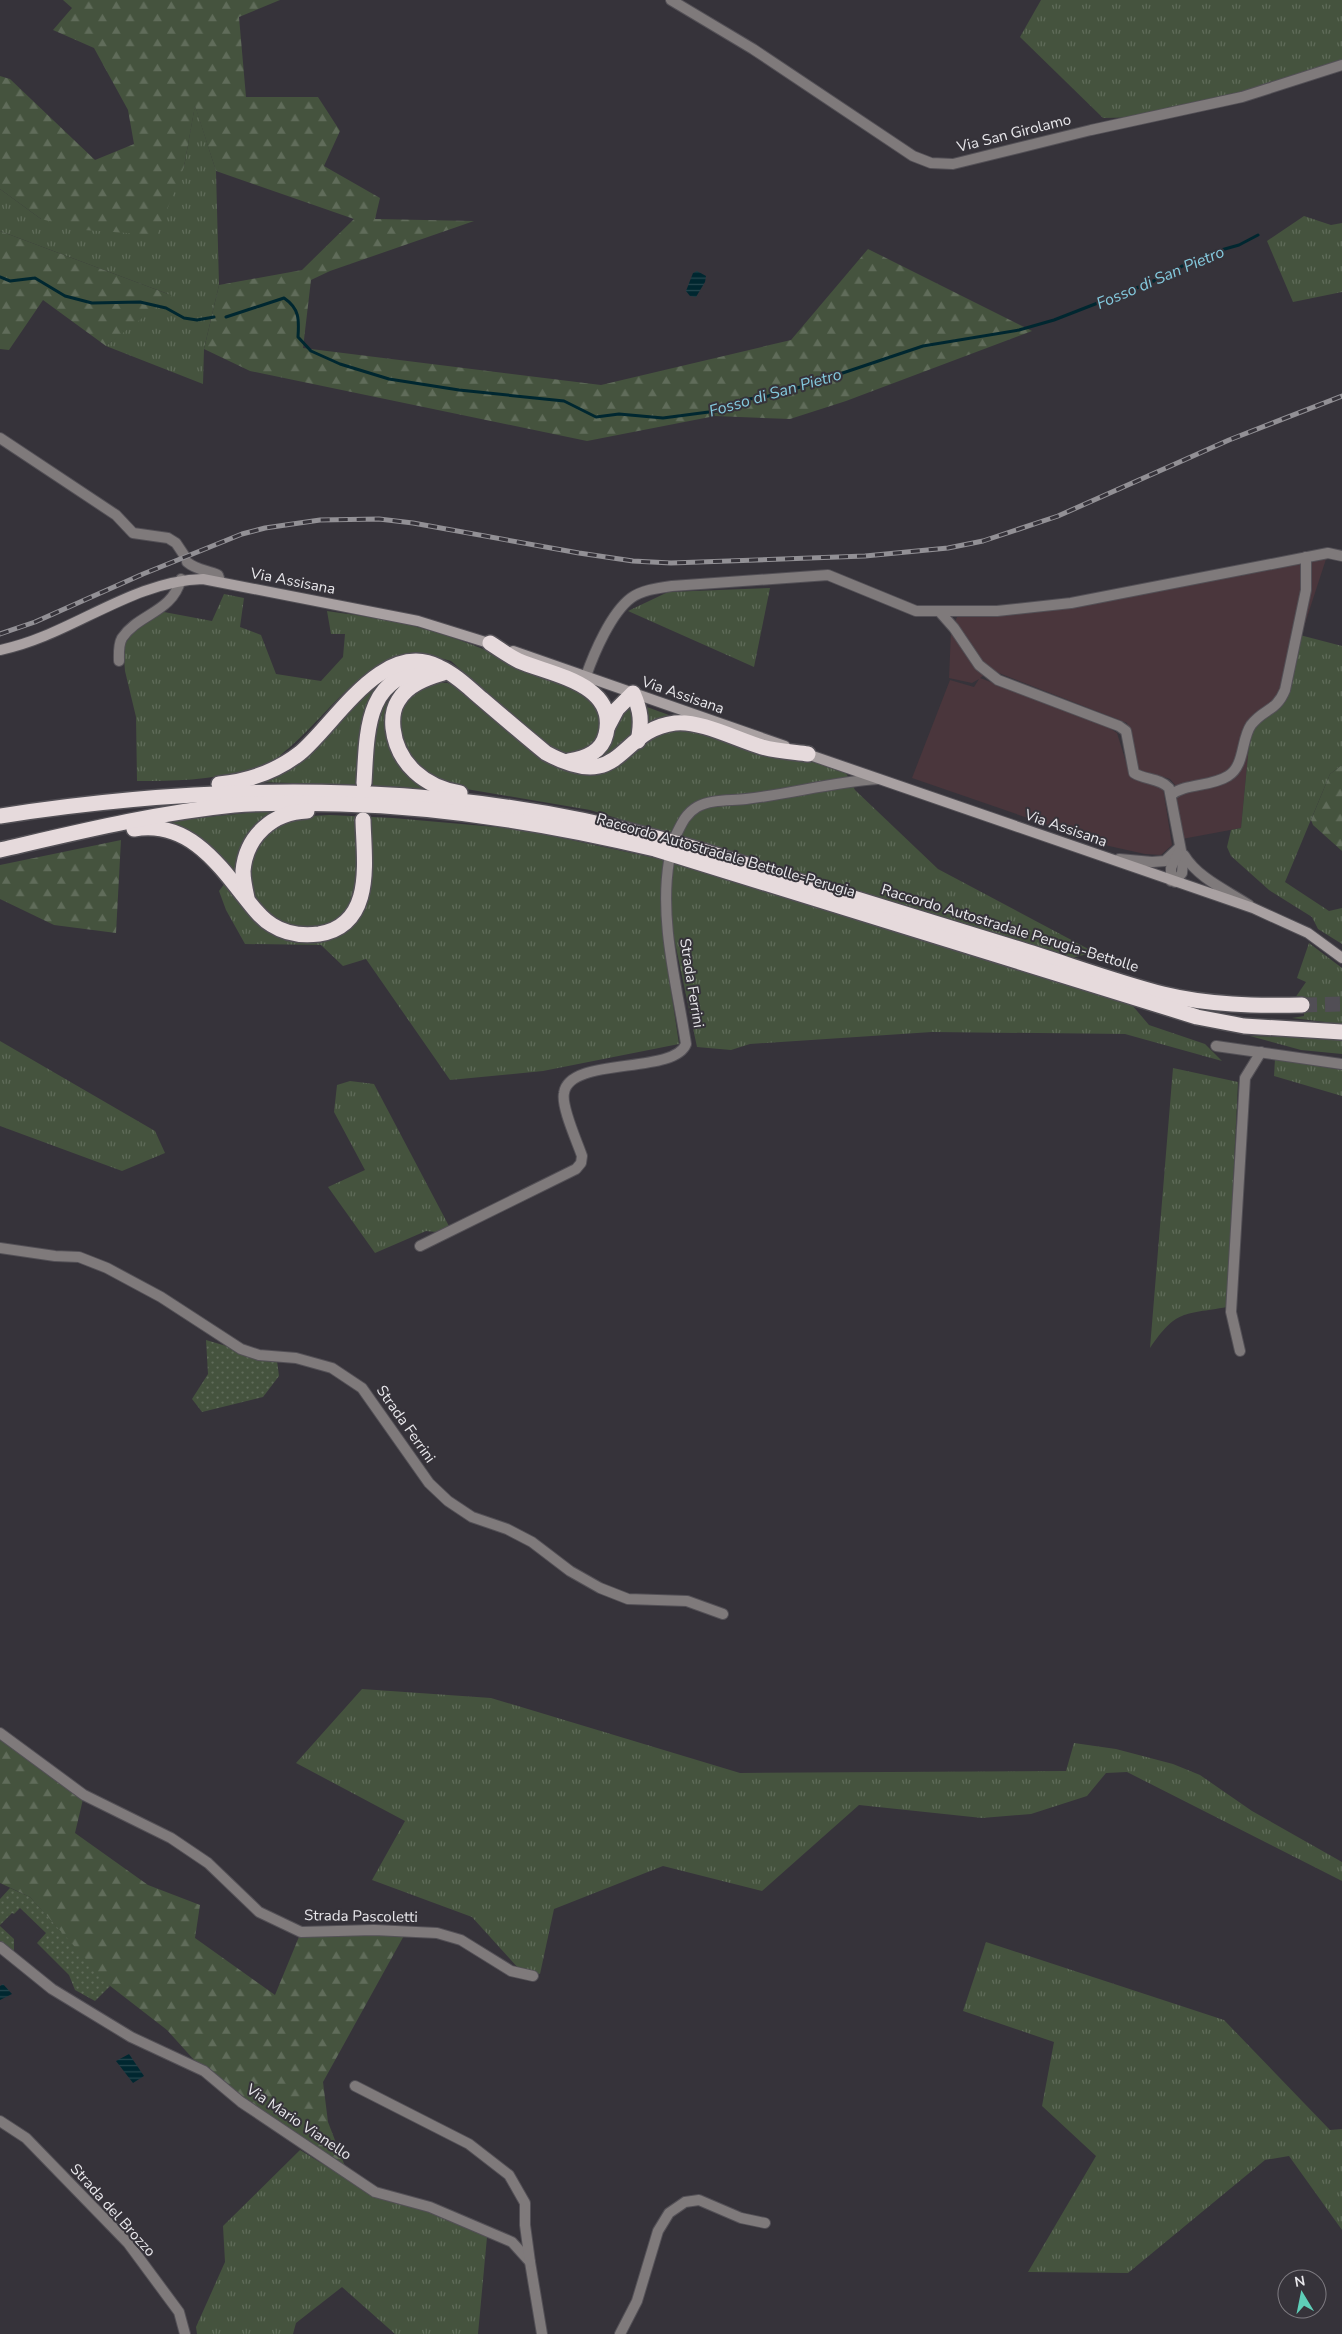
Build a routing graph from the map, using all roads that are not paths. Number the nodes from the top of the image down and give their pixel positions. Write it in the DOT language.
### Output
graph roads {
  1 [pos="671,0"];
  2 [pos="1342,65"];
  3 [pos="0,438"];
  4 [pos="1342,556"];
  5 [pos="1306,558"];
  6 [pos="182,579"];
  7 [pos="220,581"];
  8 [pos="939,611"];
  9 [pos="490,643"];
  10 [pos="0,650"];
  11 [pos="119,661"];
  12 [pos="449,676"];
  13 [pos="586,676"];
  14 [pos="633,693"];
  15 [pos="608,726"];
  16 [pos="638,741"];
  17 [pos="808,754"];
  18 [pos="562,762"];
  19 [pos="882,779"];
  20 [pos="364,783"];
  21 [pos="1171,795"];
  22 [pos="60,807"];
  23 [pos="450,812"];
  24 [pos="0,816"];
  25 [pos="363,820"];
  26 [pos="610,826"];
  27 [pos="675,837"];
  28 [pos="1180,847"];
  29 [pos="0,850"];
  30 [pos="1094,854"];
  31 [pos="0,857"];
  32 [pos="669,861"];
  33 [pos="1173,882"];
  34 [pos="247,899"];
  35 [pos="852,904"];
  36 [pos="1253,908"];
  37 [pos="1342,958"];
  38 [pos="1042,962"];
  39 [pos="1302,1006"];
  40 [pos="1342,1032"];
  41 [pos="1216,1046"];
  42 [pos="1261,1052"];
  43 [pos="1342,1064"];
  44 [pos="420,1246"];
  45 [pos="0,1248"];
  46 [pos="1240,1350"];
  47 [pos="723,1614"];
  48 [pos="0,1733"];
  49 [pos="0,1947"];
  50 [pos="532,1976"];
  51 [pos="355,2086"];
  52 [pos="0,2121"];
  53 [pos="765,2223"];
  54 [pos="530,2262"];
  55 [pos="185,2334"];
  56 [pos="542,2334"];
  57 [pos="620,2334"];
  1 -- 2 [label="street, Via San Girolamo"];
  3 -- 7 [label="street"];
  4 -- 5 [label="street"];
  5 -- 8 [label="street"];
  5 -- 21 [label="street"];
  6 -- 7 [label="main road, Via Assisana"];
  6 -- 10 [label="main road, Via Assisana"];
  6 -- 11 [label="street"];
  7 -- 9 [label="main road, Via Assisana"];
  8 -- 13 [label="street"];
  8 -- 21 [label="street"];
  9 -- 13 [label="main road, Via Assisana"];
  9 -- 15 [label="highway"];
  12 -- 18 [label="highway"];
  12 -- 20 [label="highway"];
  12 -- 22 [label="highway"];
  12 -- 26 [label="highway"];
  13 -- 14 [label="main road, Via Assisana"];
  14 -- 15 [label="highway"];
  14 -- 16 [label="highway"];
  14 -- 17 [label="main road, Via Assisana"];
  15 -- 18 [label="highway"];
  16 -- 17 [label="highway"];
  16 -- 18 [label="highway"];
  17 -- 19 [label="main road, Via Assisana"];
  19 -- 27 [label="street"];
  19 -- 30 [label="main road, Via Assisana"];
  21 -- 28 [label="street"];
  22 -- 24 [label="highway, Raccordo Autostradale Perugia-Bettolle"];
  22 -- 26 [label="highway, Raccordo Autostradale Perugia-Bettolle"];
  23 -- 29 [label="highway, Raccordo Autostradale Bettolle-Perugia"];
  23 -- 34 [label="highway"];
  23 -- 35 [label="highway, Raccordo Autostradale Bettolle-Perugia"];
  25 -- 34 [label="highway"];
  26 -- 35 [label="highway, Raccordo Autostradale Perugia-Bettolle"];
  28 -- 30 [label="street"];
  28 -- 33 [label="street"];
  28 -- 36 [label="street"];
  30 -- 33 [label="main road, Via Assisana"];
  31 -- 34 [label="highway"];
  32 -- 44 [label="street, Strada Ferrini"];
  33 -- 36 [label="main road, Via Assisana"];
  35 -- 38 [label="highway, Raccordo Autostradale Perugia-Bettolle"];
  36 -- 37 [label="main road, Via Assisana"];
  38 -- 39 [label="highway, Raccordo Autostradale Perugia-Bettolle"];
  38 -- 40 [label="highway"];
  41 -- 42 [label="street"];
  42 -- 43 [label="street"];
  42 -- 46 [label="street"];
  45 -- 47 [label="street, Strada Ferrini"];
  48 -- 50 [label="street, Strada Pascoletti"];
  49 -- 54 [label="street, Via Mario Vianello"];
  51 -- 54 [label="street"];
  52 -- 55 [label="street, Strada del Brozzo"];
  53 -- 57 [label="street"];
  54 -- 56 [label="street"];
}
